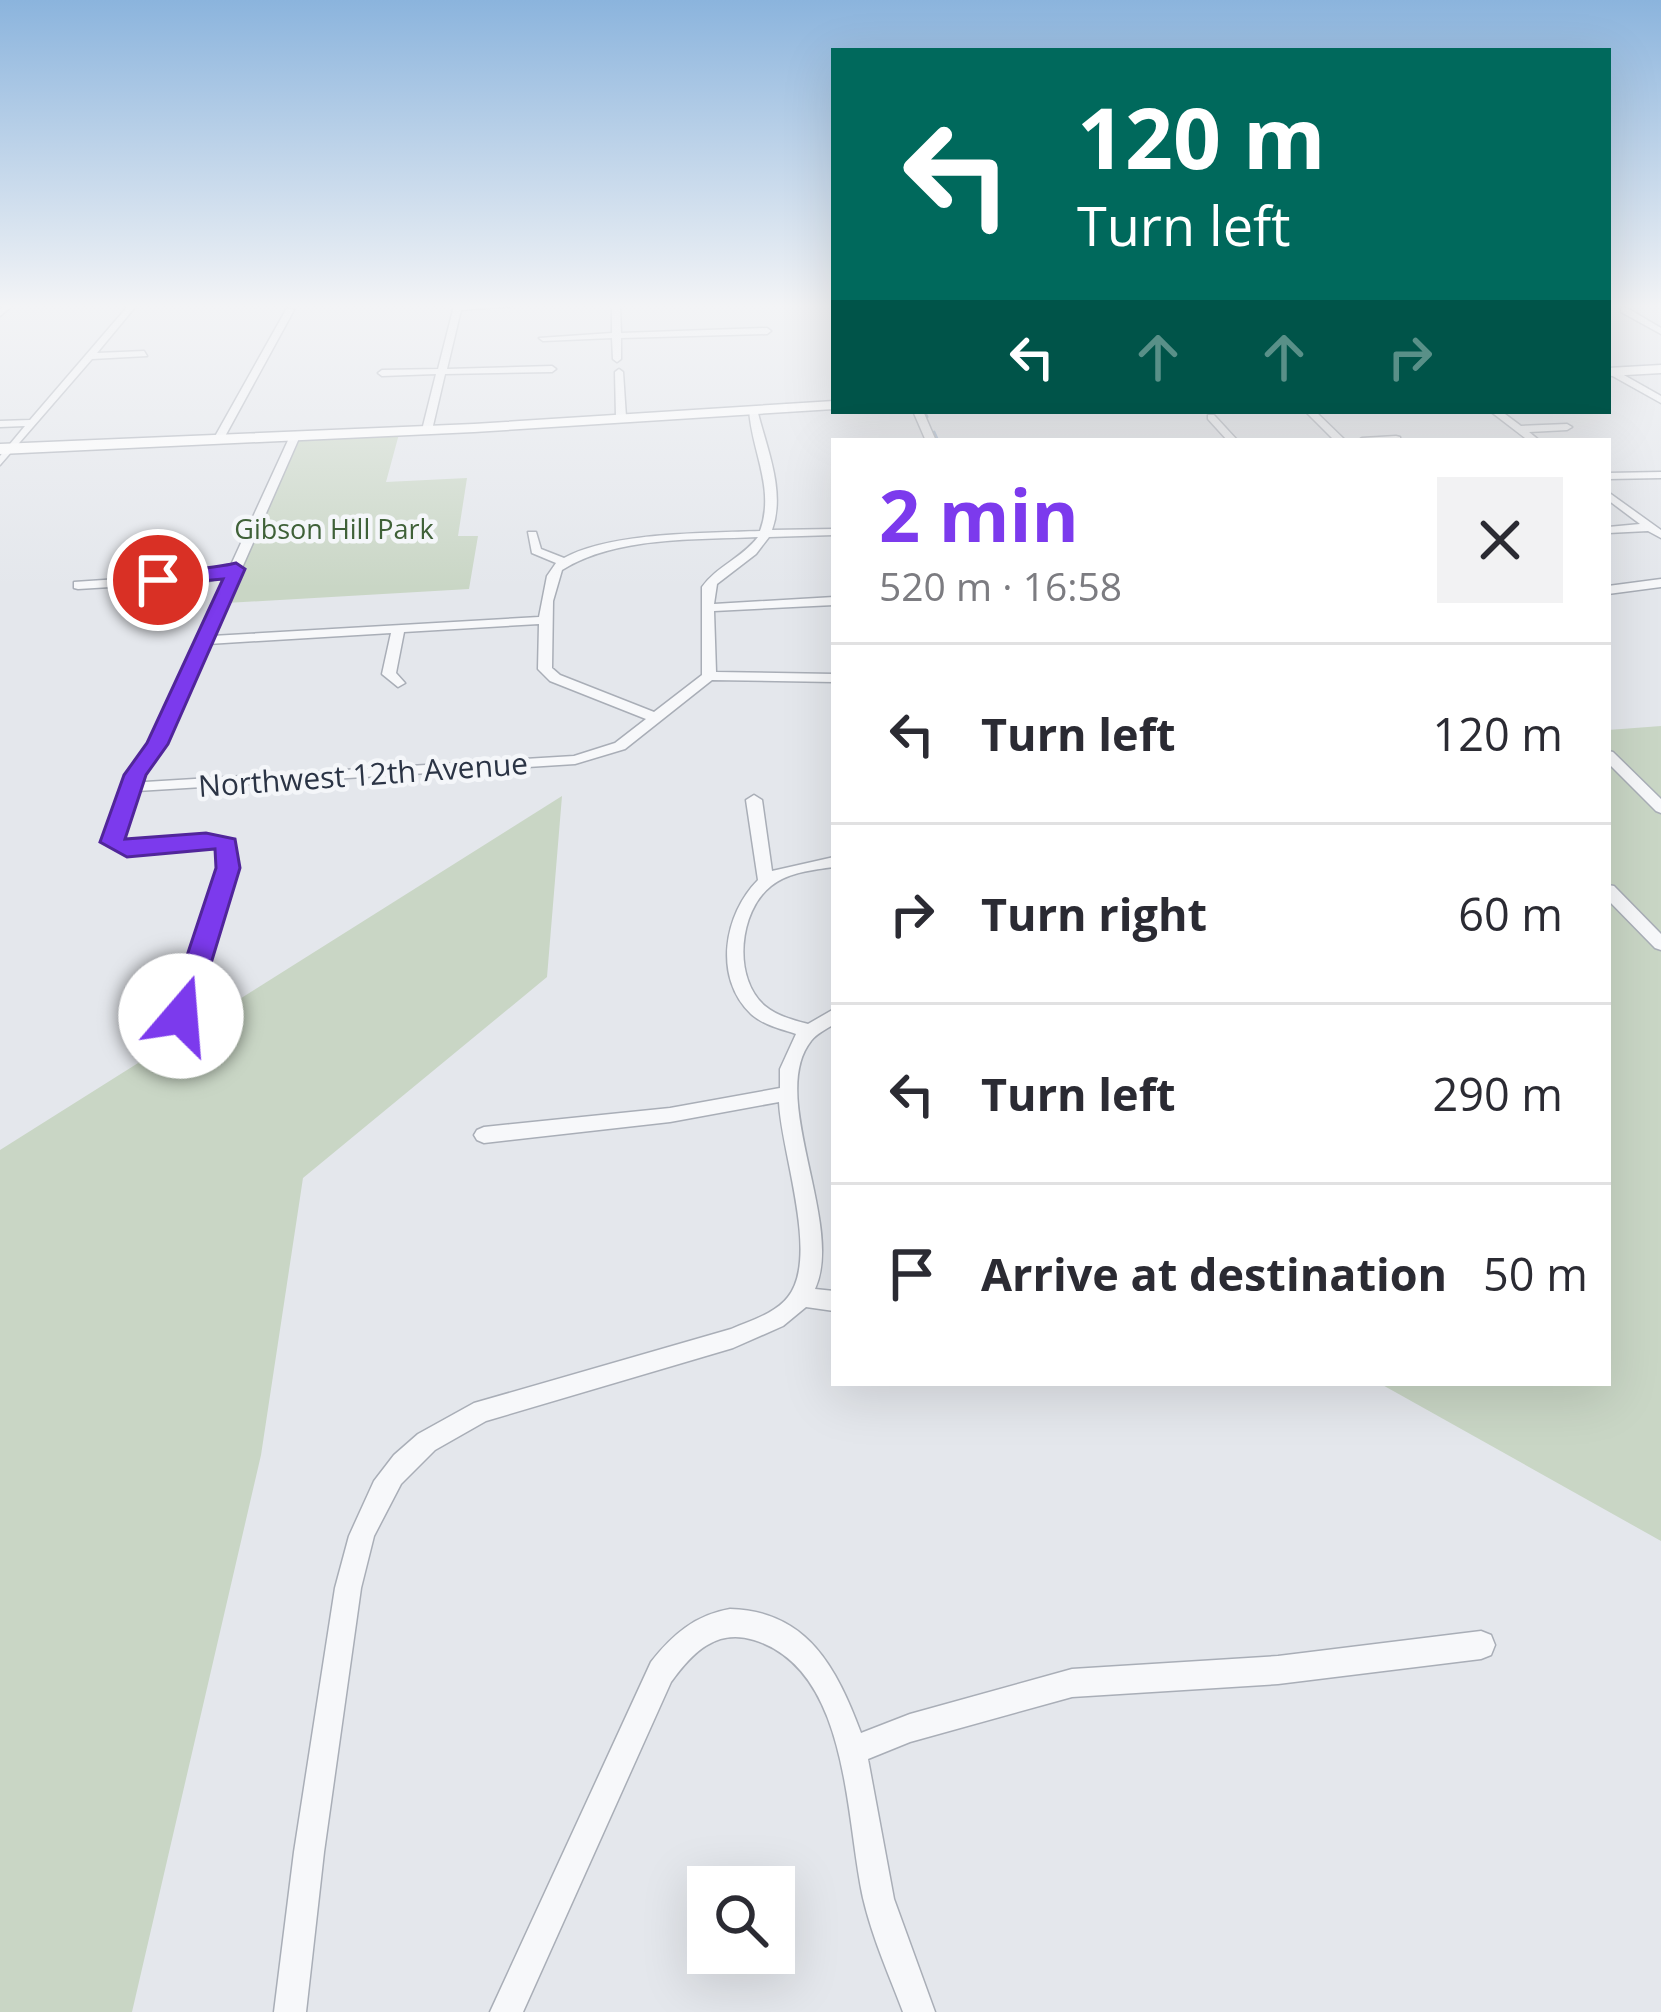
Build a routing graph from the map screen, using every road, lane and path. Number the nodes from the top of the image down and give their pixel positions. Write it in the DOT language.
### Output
graph roads {
  1 [pos="54,400"];
  2 [pos="240,400"];
  3 [pos="435,400"];
  4 [pos="620,400"];
  5 [pos="831,405"];
  6 [pos="752,409"];
  7 [pos="1313,414"];
  8 [pos="1499,414"];
  9 [pos="621,417"];
  10 [pos="1211,417"];
  11 [pos="34,423"];
  12 [pos="0,424"];
  13 [pos="1567,427"];
  14 [pos="1520,429"];
  15 [pos="427,430"];
  16 [pos="295,436"];
  17 [pos="1230,438"];
  18 [pos="1338,438"];
  19 [pos="1531,438"];
  20 [pos="218,440"];
  21 [pos="4,453"];
  22 [pos="1611,476"];
  23 [pos="1661,476"];
  24 [pos="1611,497"];
  25 [pos="1611,530"];
  26 [pos="1656,531"];
  27 [pos="831,532"];
  28 [pos="532,534"];
  29 [pos="765,536"];
  30 [pos="563,562"];
  31 [pos="236,569"];
  32 [pos="1661,583"];
  33 [pos="78,585"];
  34 [pos="1611,590"];
  35 [pos="831,601"];
  36 [pos="706,608"];
  37 [pos="546,620"];
  38 [pos="398,629"];
  39 [pos="205,640"];
  40 [pos="709,676"];
  41 [pos="831,678"];
  42 [pos="398,683"];
  43 [pos="657,718"];
  44 [pos="1611,758"];
  45 [pos="134,779"];
  46 [pos="754,800"];
  47 [pos="1661,808"];
  48 [pos="831,863"];
  49 [pos="763,884"];
  50 [pos="1611,893"];
  51 [pos="1661,944"];
  52 [pos="181,1016"];
  53 [pos="831,1017"];
  54 [pos="806,1030"];
  55 [pos="789,1094"];
  56 [pos="484,1135"];
  57 [pos="801,1298"];
  58 [pos="831,1301"];
  59 [pos="1480,1645"];
  60 [pos="852,1751"];
  61 [pos="290,2012"];
  62 [pos="506,2012"];
  63 [pos="919,2012"];
  1 -- 11 [label="street"];
  2 -- 20 [label="street"];
  3 -- 15 [label="street"];
  4 -- 9 [label="street"];
  5 -- 6 [label="main road"];
  6 -- 9 [label="main road"];
  6 -- 29 [label="street"];
  7 -- 18 [label="street"];
  8 -- 14 [label="street"];
  9 -- 15 [label="main road"];
  10 -- 17 [label="street"];
  11 -- 12 [label="street"];
  11 -- 21 [label="street"];
  13 -- 14 [label="street"];
  14 -- 19 [label="street"];
  15 -- 16 [label="main road"];
  16 -- 20 [label="main road"];
  16 -- 31 [label="street"];
  20 -- 21 [label="main road"];
  22 -- 23 [label="street"];
  24 -- 26 [label="street"];
  25 -- 26 [label="street"];
  27 -- 29 [label="street"];
  28 -- 30 [label="street"];
  29 -- 30 [label="street"];
  29 -- 36 [label="street"];
  30 -- 37 [label="street"];
  31 -- 33 [label="street"];
  31 -- 39 [label="street"];
  32 -- 34 [label="street"];
  35 -- 36 [label="street"];
  36 -- 40 [label="street"];
  37 -- 38 [label="street"];
  37 -- 43 [label="street"];
  38 -- 39 [label="street"];
  38 -- 42 [label="street"];
  39 -- 45 [label="street"];
  40 -- 41 [label="street"];
  40 -- 43 [label="street, Northwest 12th Avenue"];
  43 -- 45 [label="street, Northwest 12th Avenue"];
  44 -- 47 [label="street"];
  45 -- 52 [label="street"];
  46 -- 49 [label="street"];
  48 -- 49 [label="street"];
  49 -- 54 [label="street"];
  50 -- 51 [label="street"];
  53 -- 54 [label="street"];
  54 -- 55 [label="street"];
  55 -- 56 [label="street"];
  55 -- 57 [label="street"];
  57 -- 58 [label="street"];
  57 -- 61 [label="street"];
  59 -- 60 [label="street"];
  60 -- 62 [label="street"];
  60 -- 63 [label="street"];
}
